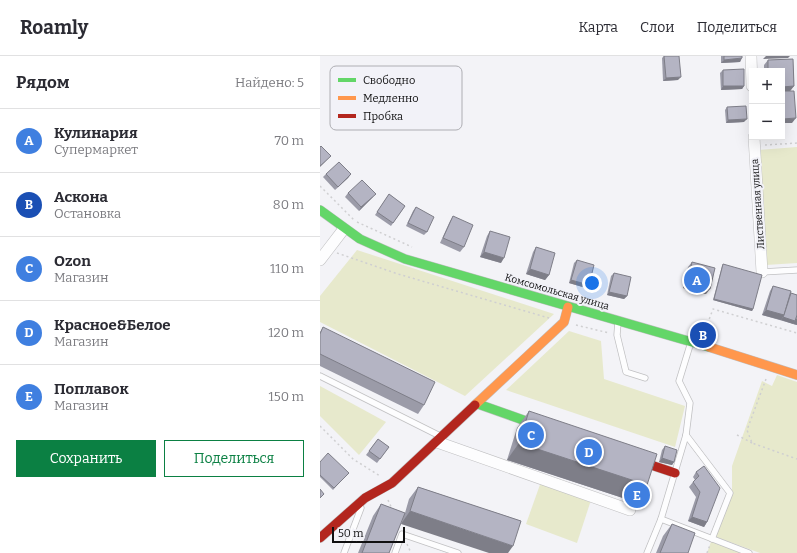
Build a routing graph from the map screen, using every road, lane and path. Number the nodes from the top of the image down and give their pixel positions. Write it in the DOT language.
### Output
graph roads {
  1 [pos="751,56"];
  2 [pos="751,68"];
  3 [pos="754,141"];
  4 [pos="797,142"];
  5 [pos="320,210"];
  6 [pos="343,230"];
  7 [pos="327,250"];
  8 [pos="320,260"];
  9 [pos="797,270"];
  10 [pos="762,272"];
  11 [pos="568,307"];
  12 [pos="564,322"];
  13 [pos="618,322"];
  14 [pos="797,333"];
  15 [pos="617,335"];
  16 [pos="704,336"];
  17 [pos="691,342"];
  18 [pos="797,375"];
  19 [pos="320,376"];
  20 [pos="767,376"];
  21 [pos="644,378"];
  22 [pos="478,404"];
  23 [pos="320,426"];
  24 [pos="551,430"];
  25 [pos="686,435"];
  26 [pos="737,435"];
  27 [pos="440,440"];
  28 [pos="752,443"];
  29 [pos="624,455"];
  30 [pos="797,459"];
  31 [pos="675,474"];
  32 [pos="392,483"];
  33 [pos="383,488"];
  34 [pos="365,498"];
  35 [pos="630,510"];
  36 [pos="394,514"];
  37 [pos="661,519"];
  38 [pos="402,534"];
  39 [pos="320,538"];
  40 [pos="712,539"];
  41 [pos="344,553"];
  42 [pos="395,553"];
  43 [pos="411,553"];
  44 [pos="458,553"];
  45 [pos="647,553"];
  46 [pos="749,553"];
  1 -- 2 [label="street"];
  3 -- 4 [label="path"];
  3 -- 10 [label="street, Лиственная улица"];
  5 -- 6 [label="main road, Комсомольская улица"];
  6 -- 7 [label="street"];
  6 -- 11 [label="main road, Комсомольская улица"];
  7 -- 8 [label="street"];
  7 -- 12 [label="path"];
  9 -- 10 [label="lane"];
  11 -- 12 [label="main road"];
  11 -- 13 [label="main road, Комсомольская улица"];
  12 -- 15 [label="path"];
  12 -- 22 [label="main road"];
  13 -- 15 [label="lane"];
  13 -- 17 [label="main road, Комсомольская улица"];
  14 -- 16 [label="path"];
  15 -- 21 [label="lane"];
  17 -- 18 [label="main road, Комсомольская улица"];
  17 -- 25 [label="lane"];
  19 -- 27 [label="lane"];
  20 -- 28 [label="path"];
  22 -- 24 [label="main road"];
  22 -- 27 [label="main road"];
  23 -- 32 [label="path"];
  25 -- 31 [label="lane"];
  25 -- 40 [label="lane"];
  26 -- 28 [label="path"];
  27 -- 32 [label="main road"];
  27 -- 35 [label="street"];
  28 -- 30 [label="path"];
  29 -- 31 [label="main road"];
  31 -- 37 [label="lane"];
  32 -- 33 [label="main road"];
  33 -- 34 [label="main road"];
  33 -- 36 [label="path"];
  34 -- 39 [label="main road"];
  34 -- 41 [label="lane"];
  37 -- 40 [label="lane"];
  37 -- 45 [label="lane"];
  38 -- 42 [label="lane"];
  38 -- 43 [label="path"];
  38 -- 44 [label="lane"];
  40 -- 46 [label="lane"];
}
